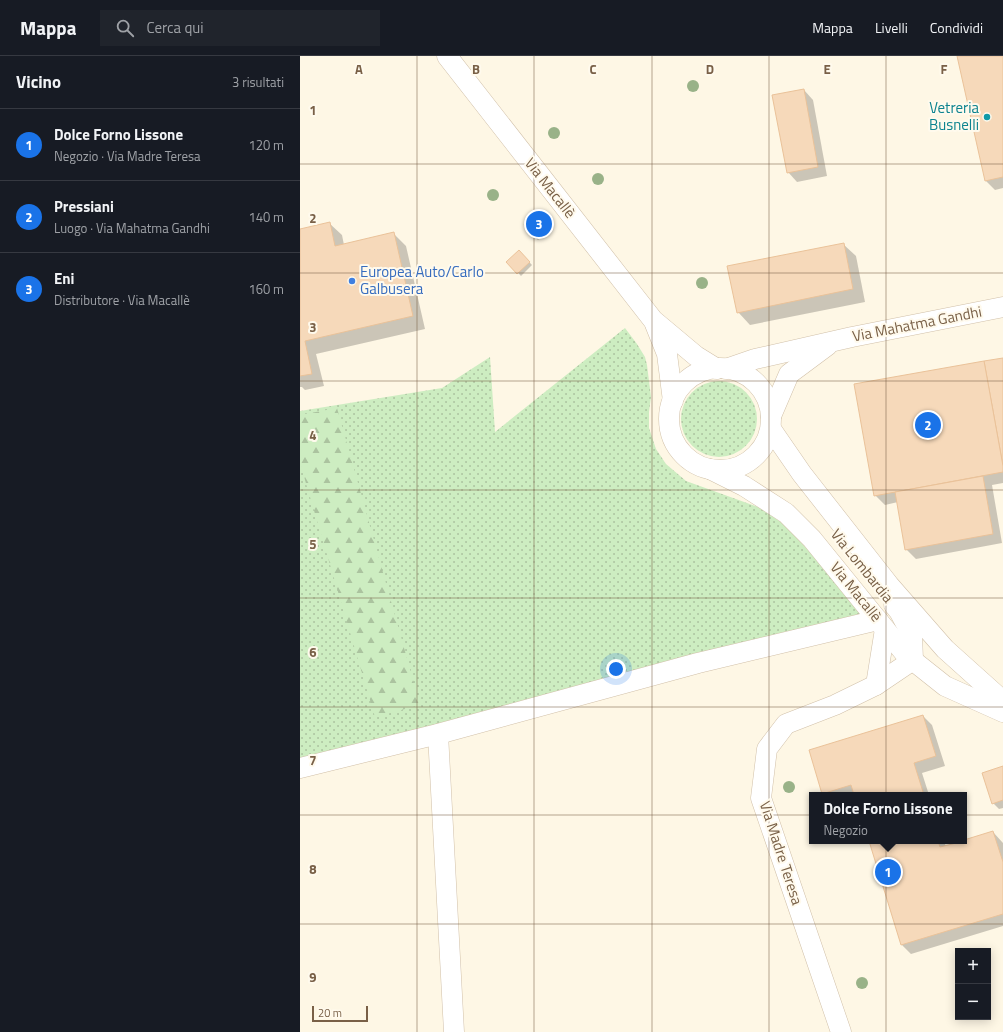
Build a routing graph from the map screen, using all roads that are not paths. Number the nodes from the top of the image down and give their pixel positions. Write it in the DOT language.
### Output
graph roads {
  1 [pos="447,56"];
  2 [pos="1003,307"];
  3 [pos="653,320"];
  4 [pos="832,342"];
  5 [pos="721,369"];
  6 [pos="673,401"];
  7 [pos="771,422"];
  8 [pos="710,469"];
  9 [pos="802,474"];
  10 [pos="882,624"];
  11 [pos="912,660"];
  12 [pos="876,685"];
  13 [pos="998,701"];
  14 [pos="1003,724"];
  15 [pos="438,734"];
  16 [pos="300,768"];
  17 [pos="454,1032"];
  18 [pos="841,1032"];
  1 -- 3 [label="street, Via Macallè"];
  2 -- 4 [label="street, Via Mahatma Gandhi"];
  3 -- 5 [label="street, Via Macallè"];
  3 -- 6 [label="street, Via Macallè"];
  4 -- 5 [label="street, Via Mahatma Gandhi"];
  4 -- 7 [label="street, Via Mahatma Gandhi"];
  5 -- 6 [label="street"];
  5 -- 7 [label="street"];
  6 -- 8 [label="street"];
  7 -- 8 [label="street"];
  7 -- 9 [label="street, Via Macallè"];
  8 -- 10 [label="street, Via Macallè"];
  9 -- 11 [label="street, Via Lombardia"];
  9 -- 13 [label="street, Via Macallè"];
  10 -- 11 [label="street, Via Macallè"];
  10 -- 12 [label="street"];
  10 -- 15 [label="street"];
  11 -- 12 [label="street, Via Madre Teresa"];
  11 -- 13 [label="street, Via Macallè"];
  12 -- 18 [label="street, Via Madre Teresa"];
  13 -- 14 [label="street"];
  15 -- 16 [label="street"];
  15 -- 17 [label="street"];
}
